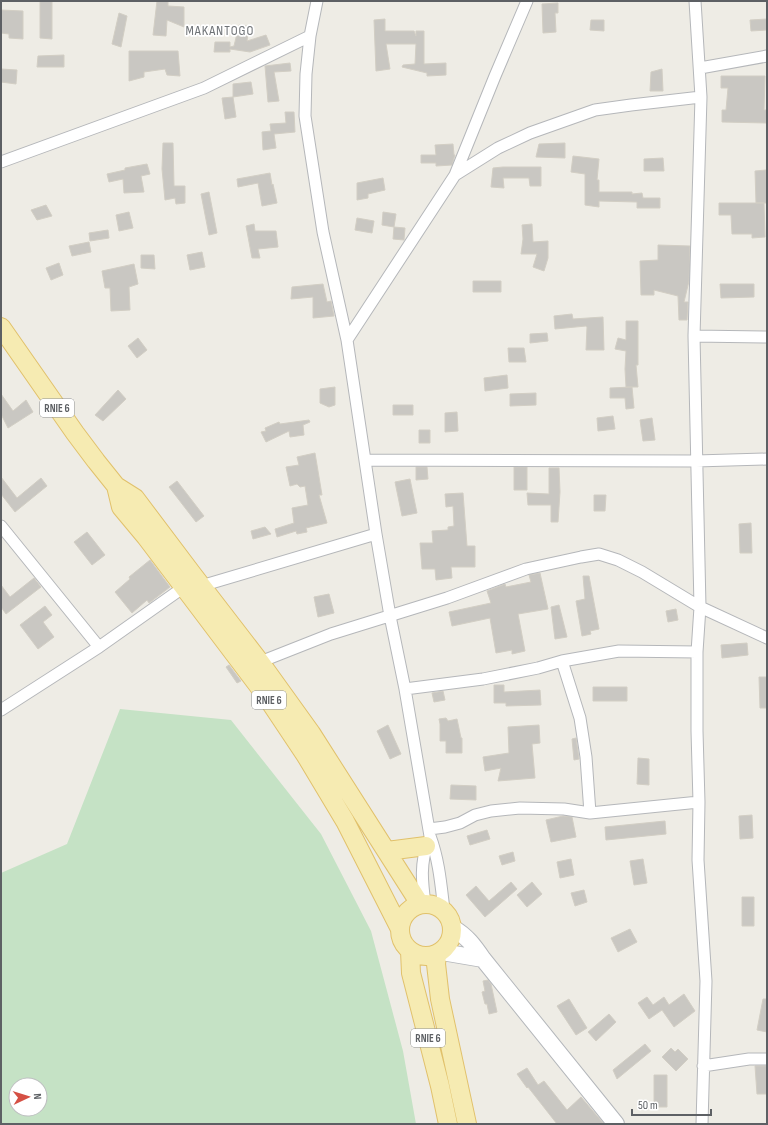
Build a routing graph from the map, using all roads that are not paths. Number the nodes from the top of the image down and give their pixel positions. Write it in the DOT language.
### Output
graph roads {
  1 [pos="317,1"];
  2 [pos="527,1"];
  3 [pos="695,1"];
  4 [pos="310,36"];
  5 [pos="767,56"];
  6 [pos="700,68"];
  7 [pos="701,97"];
  8 [pos="1,162"];
  9 [pos="455,175"];
  10 [pos="1,327"];
  11 [pos="694,336"];
  12 [pos="767,337"];
  13 [pos="347,340"];
  14 [pos="365,460"];
  15 [pos="767,460"];
  16 [pos="696,461"];
  17 [pos="1,526"];
  18 [pos="376,534"];
  19 [pos="193,587"];
  20 [pos="700,607"];
  21 [pos="390,616"];
  22 [pos="767,638"];
  23 [pos="99,647"];
  24 [pos="697,652"];
  25 [pos="562,661"];
  26 [pos="260,662"];
  27 [pos="404,689"];
  28 [pos="1,709"];
  29 [pos="699,802"];
  30 [pos="590,813"];
  31 [pos="428,837"];
  32 [pos="387,851"];
  33 [pos="423,904"];
  34 [pos="444,910"];
  35 [pos="453,928"];
  36 [pos="400,930"];
  37 [pos="410,951"];
  38 [pos="440,953"];
  39 [pos="483,959"];
  40 [pos="767,1059"];
  41 [pos="703,1066"];
  42 [pos="448,1124"];
  43 [pos="467,1124"];
  44 [pos="616,1124"];
  45 [pos="702,1124"];
  1 -- 4 [label="street"];
  2 -- 9 [label="street"];
  3 -- 6 [label="street"];
  4 -- 8 [label="street"];
  4 -- 13 [label="street"];
  5 -- 6 [label="street"];
  6 -- 7 [label="street"];
  7 -- 9 [label="street"];
  7 -- 11 [label="street"];
  9 -- 13 [label="street"];
  10 -- 19 [label="main road, RNIE 6"];
  11 -- 12 [label="street"];
  11 -- 16 [label="street"];
  13 -- 14 [label="street"];
  14 -- 16 [label="street"];
  14 -- 18 [label="street"];
  15 -- 16 [label="street"];
  16 -- 20 [label="street"];
  17 -- 23 [label="street"];
  18 -- 19 [label="street"];
  18 -- 21 [label="street"];
  19 -- 23 [label="street"];
  19 -- 26 [label="main road, RNIE 6"];
  19 -- 36 [label="main road, RNIE 6"];
  20 -- 21 [label="street"];
  20 -- 22 [label="street"];
  20 -- 24 [label="street"];
  21 -- 26 [label="street"];
  21 -- 27 [label="street"];
  23 -- 28 [label="street"];
  24 -- 25 [label="street"];
  24 -- 29 [label="street"];
  25 -- 27 [label="street"];
  25 -- 30 [label="street"];
  26 -- 32 [label="main road, RNIE 6"];
  27 -- 31 [label="street"];
  29 -- 30 [label="street"];
  29 -- 41 [label="street"];
  30 -- 31 [label="street"];
  31 -- 32 [label="main road"];
  31 -- 33 [label="street"];
  31 -- 34 [label="street"];
  32 -- 33 [label="main road, RNIE 6"];
  33 -- 34 [label="main road"];
  33 -- 36 [label="main road"];
  34 -- 35 [label="main road"];
  35 -- 38 [label="main road"];
  35 -- 39 [label="main road"];
  36 -- 37 [label="main road, RNIE 6"];
  37 -- 38 [label="main road"];
  37 -- 42 [label="main road, RNIE 6"];
  38 -- 39 [label="main road"];
  38 -- 43 [label="main road, RNIE 6"];
  39 -- 44 [label="main road"];
  40 -- 41 [label="street"];
  41 -- 45 [label="street"];
}
